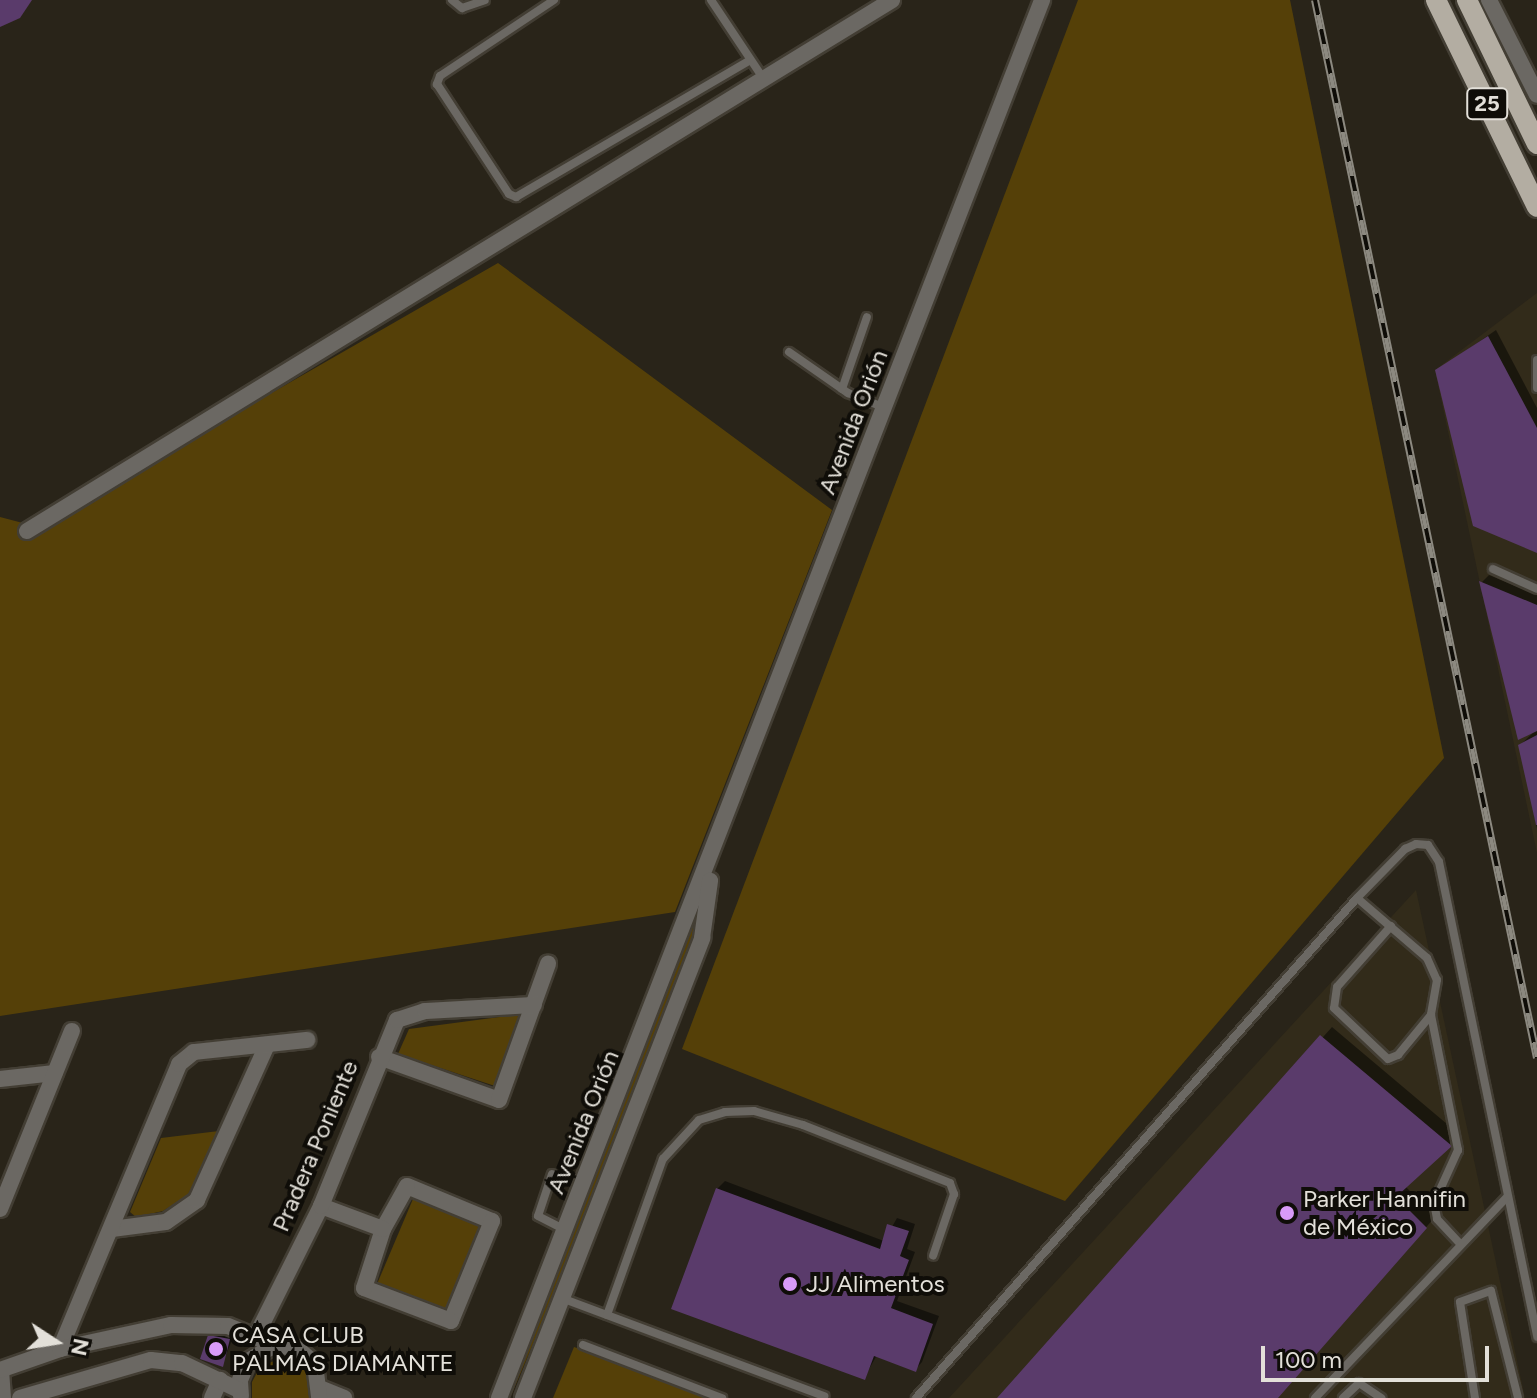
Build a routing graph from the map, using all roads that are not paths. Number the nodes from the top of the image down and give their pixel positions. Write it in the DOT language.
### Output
graph roads {
  1 [pos="452,0"];
  2 [pos="485,0"];
  3 [pos="554,0"];
  4 [pos="711,0"];
  5 [pos="892,0"];
  6 [pos="1042,0"];
  7 [pos="1436,0"];
  8 [pos="1467,0"];
  9 [pos="1489,0"];
  10 [pos="750,60"];
  11 [pos="763,78"];
  12 [pos="1537,95"];
  13 [pos="1537,144"];
  14 [pos="1537,207"];
  15 [pos="867,317"];
  16 [pos="789,352"];
  17 [pos="1537,360"];
  18 [pos="1537,388"];
  19 [pos="842,389"];
  20 [pos="883,407"];
  21 [pos="27,531"];
  22 [pos="1493,569"];
  23 [pos="1537,589"];
  24 [pos="711,863"];
  25 [pos="1357,898"];
  26 [pos="1391,926"];
  27 [pos="548,964"];
  28 [pos="534,1005"];
  29 [pos="1431,1015"];
  30 [pos="72,1031"];
  31 [pos="307,1040"];
  32 [pos="267,1045"];
  33 [pos="379,1057"];
  34 [pos="55,1073"];
  35 [pos="0,1079"];
  36 [pos="552,1174"];
  37 [pos="1507,1197"];
  38 [pos="321,1206"];
  39 [pos="0,1209"];
  40 [pos="112,1229"];
  41 [pos="383,1229"];
  42 [pos="566,1230"];
  43 [pos="1460,1244"];
  44 [pos="933,1256"];
  45 [pos="564,1299"];
  46 [pos="607,1315"];
  47 [pos="257,1334"];
  48 [pos="1537,1337"];
  49 [pos="275,1345"];
  50 [pos="583,1345"];
  51 [pos="60,1349"];
  52 [pos="0,1370"];
  53 [pos="220,1380"];
  54 [pos="321,1393"];
  55 [pos="240,1394"];
  56 [pos="824,1396"];
  57 [pos="3,1398"];
  58 [pos="20,1398"];
  59 [pos="212,1398"];
  60 [pos="344,1398"];
  61 [pos="499,1398"];
  62 [pos="523,1398"];
  63 [pos="722,1398"];
  64 [pos="916,1398"];
  65 [pos="1315,1398"];
  66 [pos="1343,1398"];
  67 [pos="1381,1398"];
  68 [pos="1475,1398"];
  69 [pos="1518,1398"];
  1 -- 2 [label="lane"];
  3 -- 10 [label="lane"];
  4 -- 10 [label="lane"];
  5 -- 11 [label="street"];
  6 -- 20 [label="street, Avenida Orión"];
  7 -- 14 [label="main road, 25"];
  8 -- 13 [label="main road, 25"];
  9 -- 12 [label="street"];
  10 -- 11 [label="lane"];
  11 -- 21 [label="street"];
  15 -- 19 [label="lane"];
  16 -- 19 [label="lane"];
  17 -- 18 [label="lane"];
  19 -- 20 [label="lane"];
  20 -- 24 [label="street, Avenida Orión"];
  22 -- 23 [label="lane"];
  24 -- 42 [label="street, Avenida Orión"];
  24 -- 45 [label="street, Avenida Orión"];
  25 -- 26 [label="lane"];
  25 -- 37 [label="lane"];
  25 -- 64 [label="lane"];
  26 -- 29 [label="lane"];
  26 -- 29 [label="lane"];
  27 -- 28 [label="street"];
  28 -- 33 [label="street, Pradera Poniente"];
  28 -- 33 [label="street"];
  29 -- 43 [label="lane"];
  30 -- 34 [label="street"];
  31 -- 32 [label="street"];
  32 -- 40 [label="street"];
  32 -- 40 [label="street"];
  33 -- 38 [label="street, Pradera Poniente"];
  34 -- 35 [label="street"];
  34 -- 39 [label="street"];
  36 -- 42 [label="lane"];
  37 -- 43 [label="lane"];
  37 -- 48 [label="lane"];
  38 -- 41 [label="street"];
  38 -- 47 [label="street, Pradera Poniente"];
  40 -- 51 [label="street"];
  41 -- 41 [label="street"];
  42 -- 61 [label="street, Avenida Orión"];
  43 -- 65 [label="lane"];
  44 -- 46 [label="lane"];
  45 -- 46 [label="lane"];
  45 -- 62 [label="street, Avenida Orión"];
  46 -- 56 [label="lane"];
  47 -- 49 [label="street"];
  47 -- 51 [label="street"];
  49 -- 54 [label="street"];
  49 -- 55 [label="street"];
  50 -- 63 [label="lane"];
  51 -- 52 [label="street"];
  52 -- 57 [label="street"];
  53 -- 55 [label="street"];
  53 -- 58 [label="street"];
  53 -- 59 [label="street"];
  54 -- 60 [label="street"];
  66 -- 67 [label="lane"];
  68 -- 69 [label="lane"];
}
